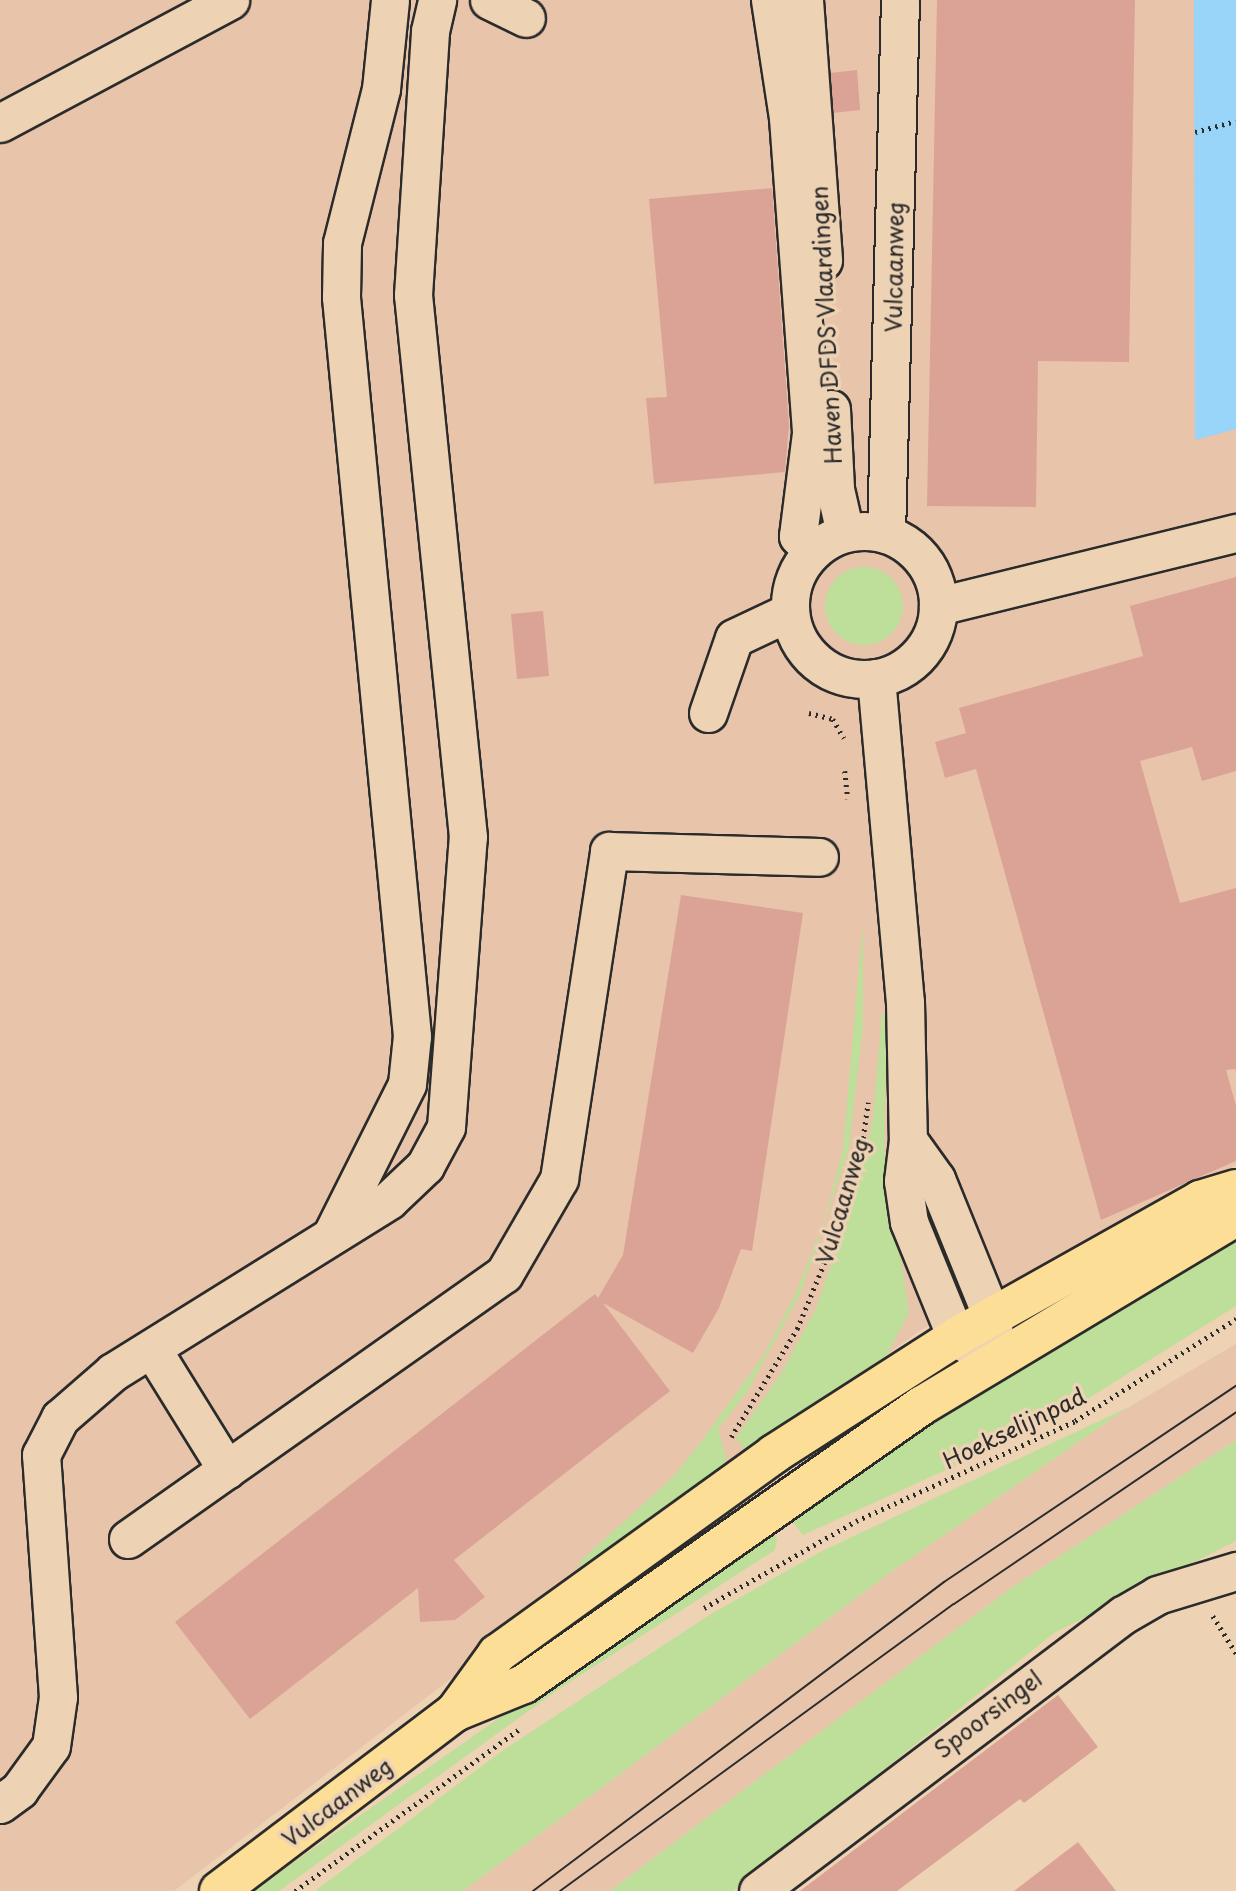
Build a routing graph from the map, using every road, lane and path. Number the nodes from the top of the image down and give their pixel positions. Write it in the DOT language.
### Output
graph roads {
  1 [pos="229,0"];
  2 [pos="390,0"];
  3 [pos="437,0"];
  4 [pos="489,0"];
  5 [pos="770,0"];
  6 [pos="804,0"];
  7 [pos="901,0"];
  8 [pos="188,13"];
  9 [pos="526,18"];
  10 [pos="1236,121"];
  11 [pos="0,123"];
  12 [pos="1195,132"];
  13 [pos="845,533"];
  14 [pos="1236,533"];
  15 [pos="886,534"];
  16 [pos="812,551"];
  17 [pos="938,606"];
  18 [pos="789,612"];
  19 [pos="876,678"];
  20 [pos="708,713"];
  21 [pos="809,713"];
  22 [pos="827,719"];
  23 [pos="819,857"];
  24 [pos="868,1098"];
  25 [pos="908,1140"];
  26 [pos="1236,1189"];
  27 [pos="1236,1217"];
  28 [pos="333,1232"];
  29 [pos="992,1317"];
  30 [pos="1236,1319"];
  31 [pos="956,1337"];
  32 [pos="152,1349"];
  33 [pos="997,1364"];
  34 [pos="227,1469"];
  35 [pos="742,1477"];
  36 [pos="766,1510"];
  37 [pos="128,1539"];
  38 [pos="1236,1571"];
  39 [pos="1201,1586"];
  40 [pos="1236,1653"];
  41 [pos="455,1712"];
  42 [pos="0,1804"];
  43 [pos="219,1891"];
  44 [pos="758,1891"];
  1 -- 8 [label="street"];
  2 -- 28 [label="street"];
  3 -- 28 [label="street"];
  4 -- 9 [label="street"];
  5 -- 16 [label="street"];
  6 -- 13 [label="street, Haven DFDS Vlaardingen"];
  7 -- 15 [label="street, Vulcaanweg"];
  8 -- 11 [label="street"];
  10 -- 12 [label="path"];
  13 -- 15 [label="street"];
  13 -- 16 [label="street"];
  14 -- 17 [label="street"];
  15 -- 17 [label="street"];
  16 -- 18 [label="street"];
  17 -- 19 [label="street"];
  18 -- 19 [label="street"];
  18 -- 20 [label="street"];
  19 -- 25 [label="street, Vulcaanweg"];
  21 -- 22 [label="path"];
  23 -- 34 [label="street"];
  24 -- 35 [label="path, Vulcaanweg"];
  25 -- 29 [label="street, Vulcaanweg"];
  25 -- 31 [label="street, Vulcaanweg"];
  26 -- 29 [label="main road, Vulcaanweg"];
  27 -- 33 [label="main road, Vulcaanweg"];
  28 -- 32 [label="street"];
  29 -- 31 [label="main road, Vulcaanweg"];
  29 -- 33 [label="street, Vulcaanweg"];
  30 -- 36 [label="path, Hoekselijnpad"];
  31 -- 33 [label="street"];
  31 -- 35 [label="main road, Vulcaanweg"];
  32 -- 34 [label="street"];
  32 -- 42 [label="street"];
  33 -- 36 [label="main road, Vulcaanweg"];
  34 -- 37 [label="street"];
  35 -- 41 [label="main road, Vulcaanweg"];
  36 -- 41 [label="main road, Vulcaanweg"];
  38 -- 39 [label="street, Spoorsingel"];
  39 -- 40 [label="path"];
  39 -- 44 [label="street, Spoorsingel"];
  41 -- 43 [label="main road, Vulcaanweg"];
}
